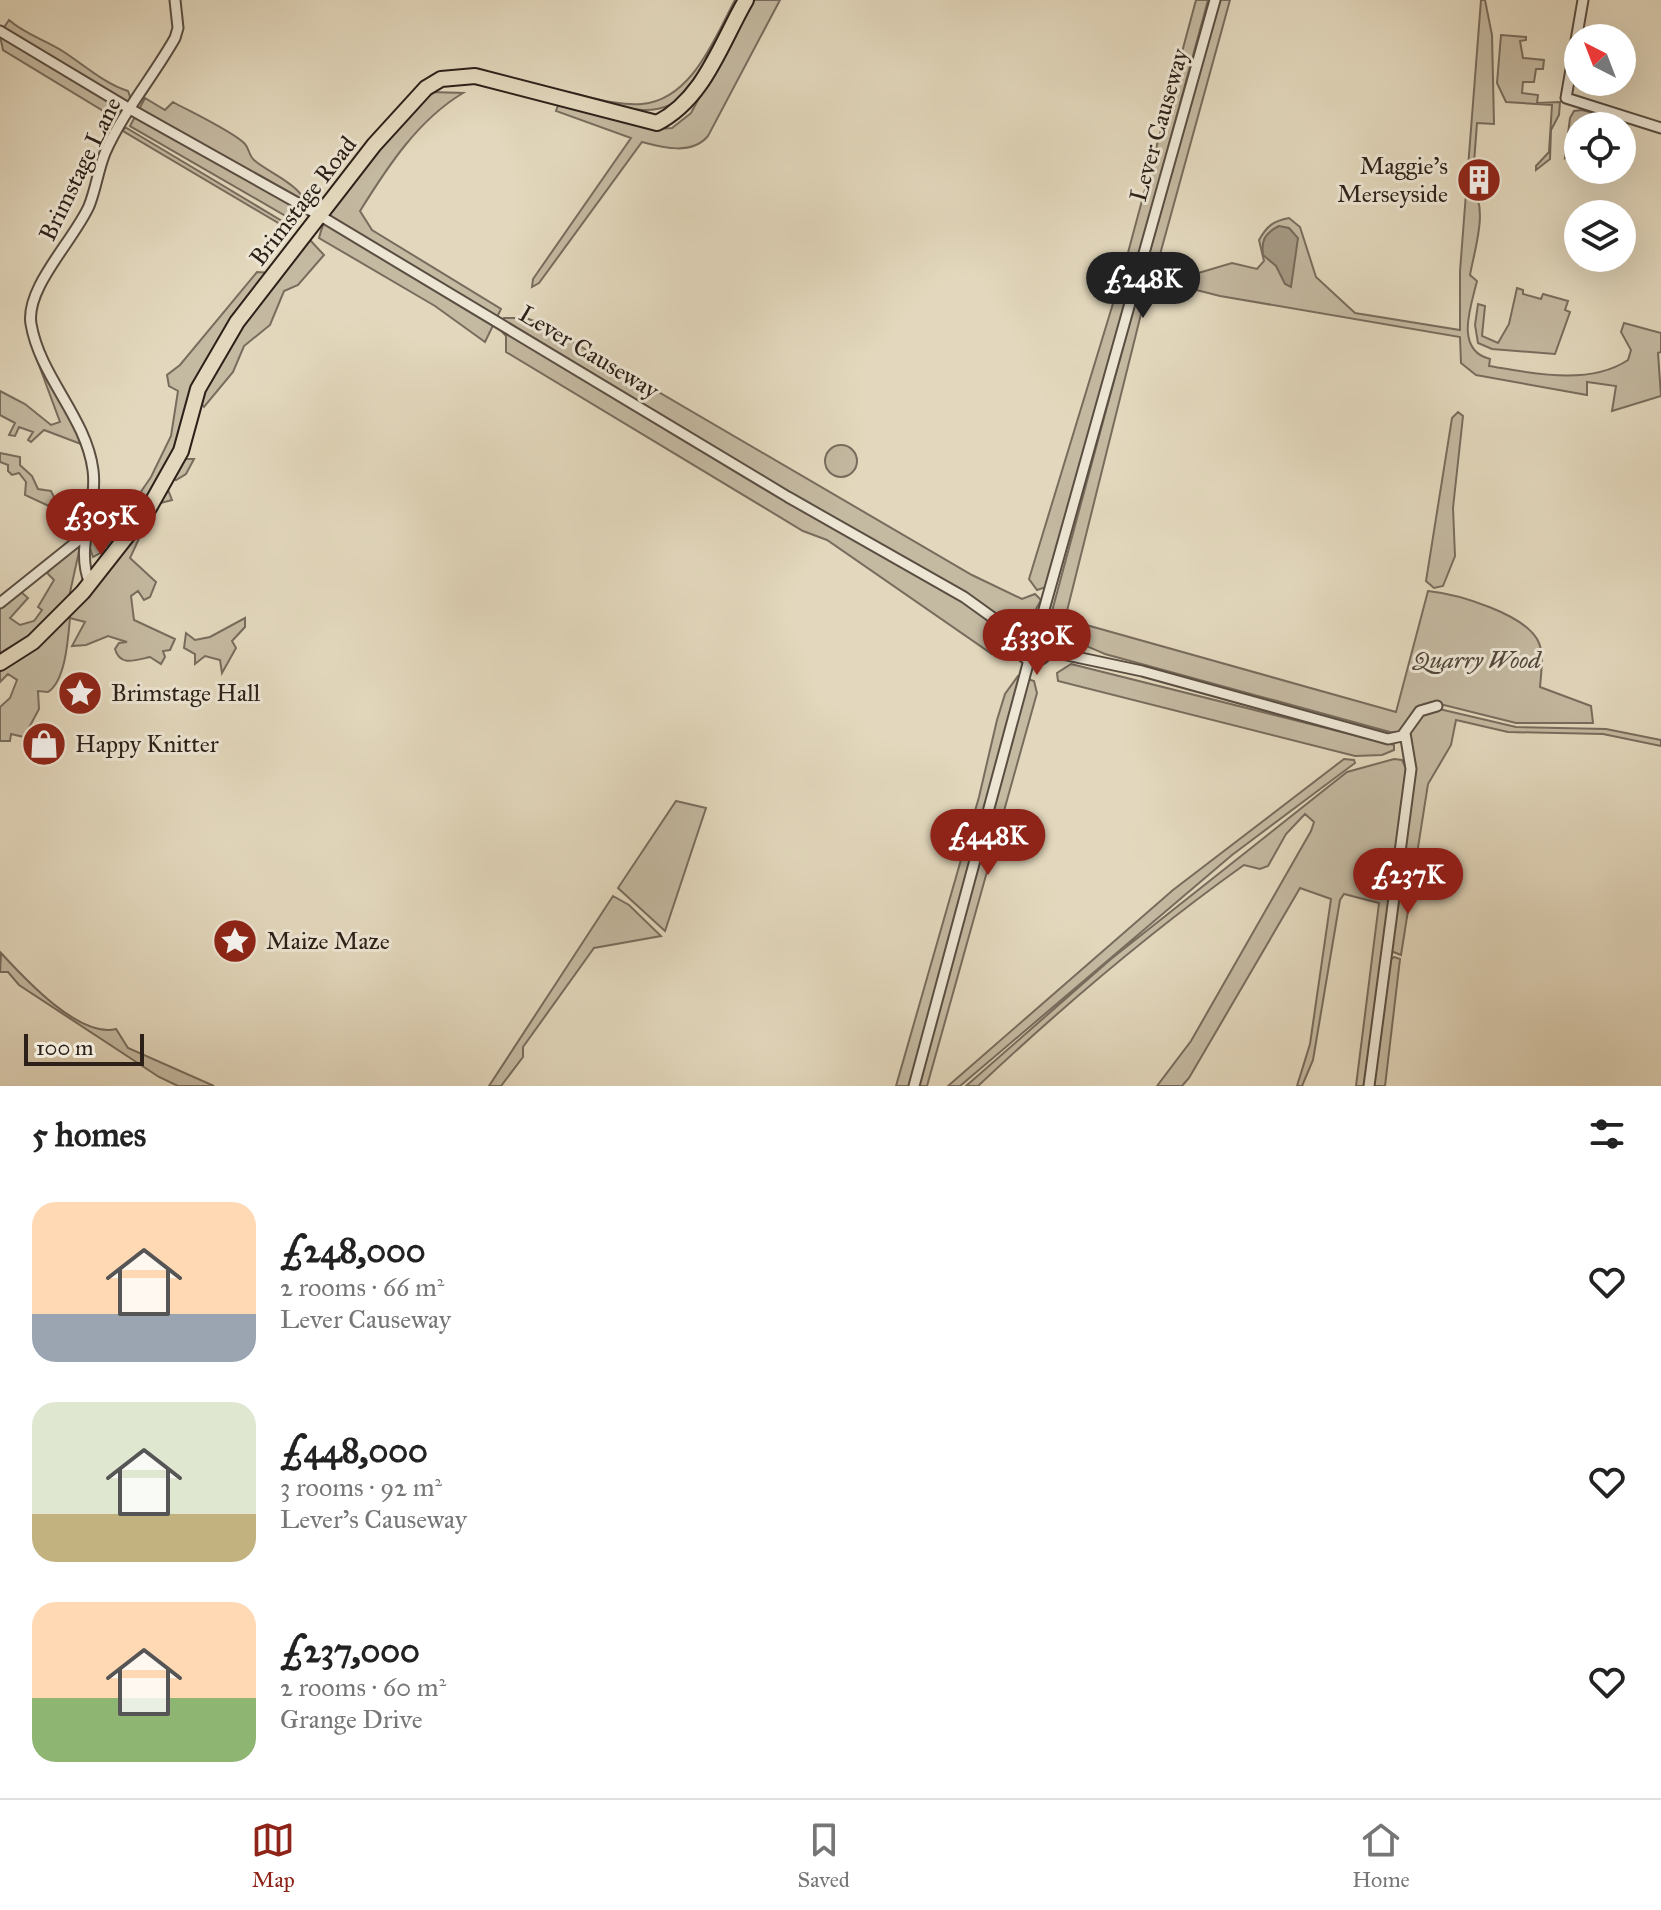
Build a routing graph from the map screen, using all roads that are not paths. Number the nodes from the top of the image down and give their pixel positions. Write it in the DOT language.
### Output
graph roads {
  1 [pos="175,0"];
  2 [pos="746,0"];
  3 [pos="1215,0"];
  4 [pos="1583,0"];
  5 [pos="0,31"];
  6 [pos="130,109"];
  7 [pos="1661,128"];
  8 [pos="319,215"];
  9 [pos="85,535"];
  10 [pos="90,584"];
  11 [pos="0,603"];
  12 [pos="1038,631"];
  13 [pos="1021,638"];
  14 [pos="1048,651"];
  15 [pos="1029,660"];
  16 [pos="0,663"];
  17 [pos="1437,706"];
  18 [pos="1405,733"];
  19 [pos="1388,739"];
  20 [pos="1405,749"];
  21 [pos="914,1086"];
  22 [pos="1369,1086"];
  1 -- 6 [label="street, Brimstage Lane"];
  2 -- 8 [label="main road, Brimstage Road"];
  3 -- 12 [label="street, Lever Causeway"];
  4 -- 7 [label="street"];
  5 -- 6 [label="street, Lever Causeway"];
  6 -- 8 [label="street, Lever Causeway"];
  6 -- 9 [label="street, Brimstage Lane"];
  8 -- 10 [label="main road, Brimstage Road"];
  8 -- 13 [label="street, Lever Causeway"];
  9 -- 10 [label="street, Brimstage Lane"];
  9 -- 11 [label="street"];
  10 -- 16 [label="main road, Brimstage Road"];
  12 -- 13 [label="street"];
  12 -- 14 [label="street"];
  13 -- 15 [label="street"];
  14 -- 15 [label="street"];
  14 -- 19 [label="street"];
  15 -- 21 [label="street"];
  17 -- 18 [label="street"];
  18 -- 19 [label="street"];
  18 -- 20 [label="street"];
  19 -- 20 [label="street"];
  20 -- 22 [label="street"];
}
